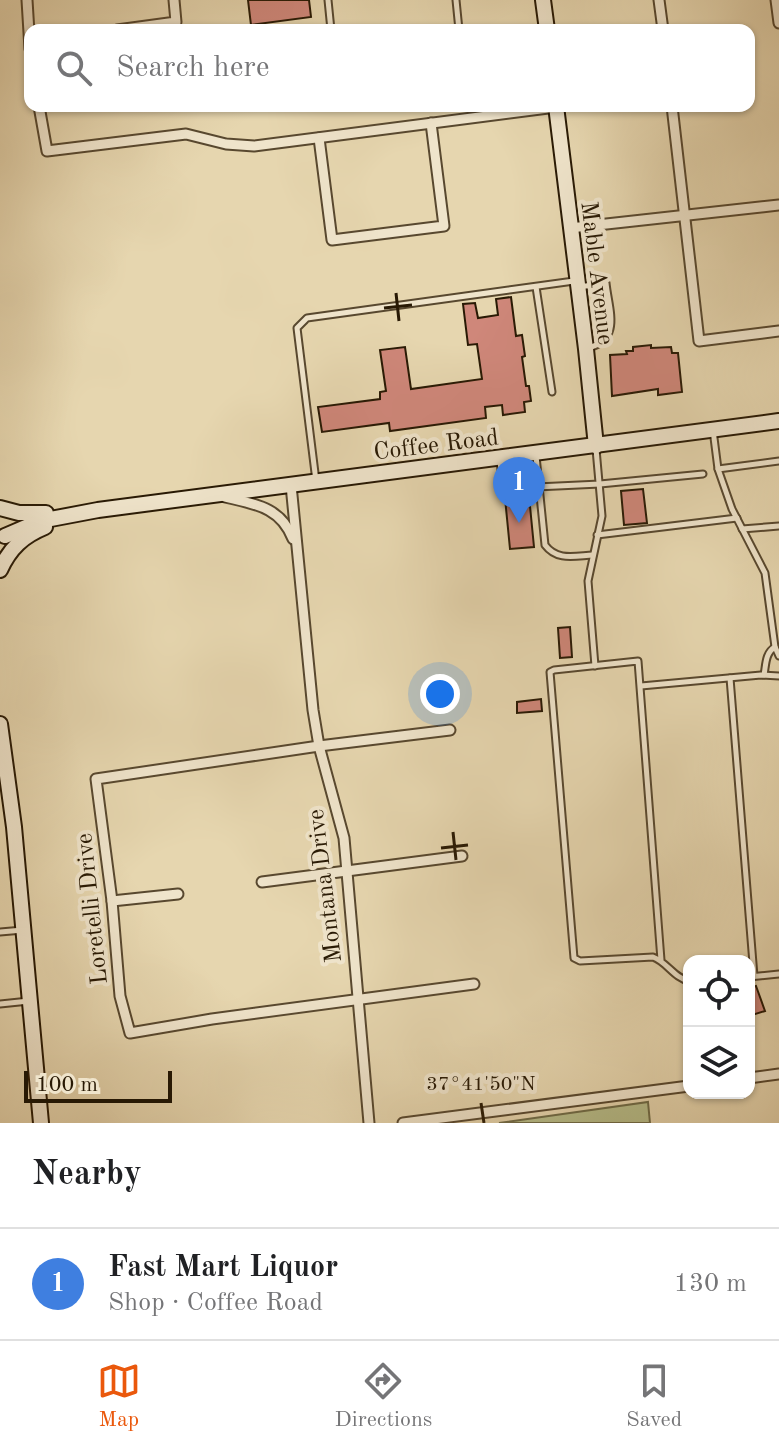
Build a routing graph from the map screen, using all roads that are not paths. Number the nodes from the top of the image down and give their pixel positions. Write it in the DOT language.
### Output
graph roads {
  1 [pos="27,0"];
  2 [pos="174,0"];
  3 [pos="328,0"];
  4 [pos="456,0"];
  5 [pos="543,0"];
  6 [pos="659,0"];
  7 [pos="776,0"];
  8 [pos="779,23"];
  9 [pos="29,24"];
  10 [pos="161,24"];
  11 [pos="330,24"];
  12 [pos="458,24"];
  13 [pos="546,24"];
  14 [pos="662,24"];
  15 [pos="40,112"];
  16 [pos="517,112"];
  17 [pos="557,112"];
  18 [pos="673,112"];
  19 [pos="431,123"];
  20 [pos="319,138"];
  21 [pos="779,205"];
  22 [pos="685,216"];
  23 [pos="570,228"];
  24 [pos="578,284"];
  25 [pos="536,287"];
  26 [pos="779,331"];
  27 [pos="586,349"];
  28 [pos="552,392"];
  29 [pos="779,421"];
  30 [pos="712,430"];
  31 [pos="596,446"];
  32 [pos="535,454"];
  33 [pos="500,458"];
  34 [pos="779,461"];
  35 [pos="718,469"];
  36 [pos="703,474"];
  37 [pos="316,482"];
  38 [pos="600,484"];
  39 [pos="291,485"];
  40 [pos="539,487"];
  41 [pos="214,495"];
  42 [pos="0,508"];
  43 [pos="98,510"];
  44 [pos="737,518"];
  45 [pos="779,526"];
  46 [pos="742,529"];
  47 [pos="597,535"];
  48 [pos="2,539"];
  49 [pos="297,550"];
  50 [pos="593,555"];
  51 [pos="0,570"];
  52 [pos="775,647"];
  53 [pos="779,656"];
  54 [pos="595,666"];
  55 [pos="764,675"];
  56 [pos="779,676"];
  57 [pos="730,678"];
  58 [pos="640,686"];
  59 [pos="0,724"];
  60 [pos="450,730"];
  61 [pos="319,746"];
  62 [pos="462,856"];
  63 [pos="346,871"];
  64 [pos="262,882"];
  65 [pos="178,894"];
  66 [pos="112,901"];
  67 [pos="23,930"];
  68 [pos="0,932"];
  69 [pos="750,955"];
  70 [pos="661,960"];
  71 [pos="779,974"];
  72 [pos="755,977"];
  73 [pos="683,980"];
  74 [pos="474,984"];
  75 [pos="357,1000"];
  76 [pos="30,1001"];
  77 [pos="0,1004"];
  78 [pos="779,1074"];
  79 [pos="755,1077"];
  80 [pos="683,1087"];
  81 [pos="41,1123"];
  82 [pos="369,1123"];
  83 [pos="403,1123"];
  1 -- 9 [label="street"];
  2 -- 10 [label="street"];
  3 -- 11 [label="lane"];
  4 -- 12 [label="lane"];
  5 -- 13 [label="main road"];
  6 -- 14 [label="street"];
  7 -- 8 [label="street"];
  15 -- 20 [label="street"];
  16 -- 19 [label="street"];
  17 -- 23 [label="main road, Mable Avenue"];
  18 -- 22 [label="street"];
  19 -- 20 [label="street"];
  19 -- 20 [label="street"];
  21 -- 22 [label="street"];
  22 -- 23 [label="street"];
  22 -- 26 [label="street"];
  23 -- 24 [label="main road, Mable Avenue"];
  24 -- 25 [label="lane"];
  24 -- 27 [label="main road, Mable Avenue"];
  24 -- 27 [label="lane"];
  25 -- 28 [label="lane"];
  25 -- 37 [label="lane"];
  27 -- 31 [label="main road, Mable Avenue"];
  29 -- 30 [label="main road, Coffee Road"];
  30 -- 31 [label="main road, Coffee Road"];
  30 -- 35 [label="lane"];
  31 -- 32 [label="main road, Coffee Road"];
  31 -- 38 [label="lane"];
  32 -- 33 [label="main road, Coffee Road"];
  32 -- 40 [label="lane"];
  33 -- 37 [label="main road, Coffee Road"];
  33 -- 40 [label="lane"];
  34 -- 35 [label="lane"];
  35 -- 44 [label="lane"];
  36 -- 38 [label="lane"];
  37 -- 39 [label="main road, Coffee Road"];
  38 -- 40 [label="lane"];
  38 -- 47 [label="lane"];
  39 -- 41 [label="main road, Coffee Road"];
  39 -- 49 [label="street, Montana Drive"];
  40 -- 50 [label="lane"];
  41 -- 43 [label="main road, Coffee Road"];
  41 -- 49 [label="street, Montana Drive"];
  42 -- 43 [label="main road, Coffee Road"];
  42 -- 48 [label="main road"];
  43 -- 48 [label="main road, Coffee Road"];
  43 -- 51 [label="main road"];
  44 -- 46 [label="lane"];
  44 -- 47 [label="lane"];
  45 -- 46 [label="lane"];
  46 -- 52 [label="lane"];
  47 -- 50 [label="lane"];
  49 -- 61 [label="street, Montana Drive"];
  50 -- 54 [label="lane"];
  52 -- 53 [label="lane"];
  52 -- 55 [label="lane"];
  54 -- 58 [label="lane"];
  54 -- 70 [label="lane"];
  55 -- 56 [label="lane"];
  55 -- 57 [label="lane"];
  57 -- 58 [label="lane"];
  57 -- 69 [label="lane"];
  58 -- 70 [label="lane"];
  59 -- 67 [label="main road"];
  60 -- 61 [label="street"];
  61 -- 63 [label="street, Montana Drive"];
  61 -- 66 [label="street, Loretelli Drive"];
  62 -- 63 [label="street"];
  63 -- 64 [label="street"];
  63 -- 75 [label="street, Montana Drive"];
  65 -- 66 [label="street"];
  66 -- 75 [label="street, Loretelli Drive"];
  67 -- 68 [label="lane"];
  67 -- 76 [label="main road"];
  70 -- 73 [label="lane"];
  71 -- 72 [label="lane"];
  74 -- 75 [label="street"];
  75 -- 82 [label="street, Montana Drive"];
  76 -- 77 [label="lane"];
  76 -- 81 [label="main road"];
  78 -- 79 [label="street"];
  80 -- 83 [label="street"];
}
